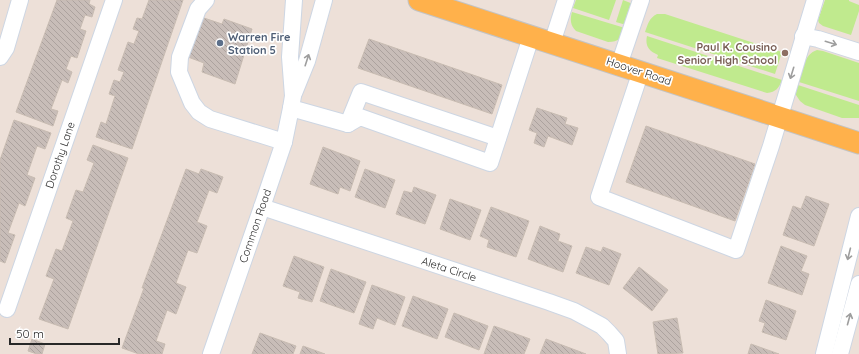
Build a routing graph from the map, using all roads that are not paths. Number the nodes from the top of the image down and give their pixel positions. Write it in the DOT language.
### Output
graph roads {
  1 [pos="20,0"];
  2 [pos="114,0"];
  3 [pos="206,0"];
  4 [pos="294,0"];
  5 [pos="324,0"];
  6 [pos="419,0"];
  7 [pos="566,0"];
  8 [pos="641,0"];
  9 [pos="815,0"];
  10 [pos="532,36"];
  11 [pos="803,36"];
  12 [pos="552,43"];
  13 [pos="859,52"];
  14 [pos="0,57"];
  15 [pos="619,65"];
  16 [pos="641,71"];
  17 [pos="292,102"];
  18 [pos="779,117"];
  19 [pos="348,124"];
  20 [pos="498,138"];
  21 [pos="284,142"];
  22 [pos="859,143"];
  23 [pos="262,206"];
  24 [pos="859,216"];
  25 [pos="859,284"];
  26 [pos="7,309"];
  27 [pos="211,354"];
  28 [pos="618,354"];
  29 [pos="824,354"];
  30 [pos="840,354"];
  1 -- 14 [label="street"];
  2 -- 26 [label="street, Dorothy Lane"];
  3 -- 21 [label="street"];
  4 -- 17 [label="street, Common Road"];
  17 -- 5 [label="street, Common Road, one-way"];
  6 -- 10 [label="main road, Hoover Road"];
  7 -- 12 [label="street"];
  8 -- 15 [label="street"];
  9 -- 11 [label="street"];
  10 -- 12 [label="main road, Hoover Road"];
  10 -- 20 [label="street"];
  11 -- 13 [label="street, one-way"];
  11 -- 18 [label="street, one-way"];
  12 -- 15 [label="main road, Hoover Road"];
  15 -- 16 [label="main road, Hoover Road"];
  16 -- 18 [label="main road, Hoover Road"];
  16 -- 18 [label="street"];
  17 -- 19 [label="street"];
  17 -- 21 [label="street, Common Road"];
  18 -- 22 [label="main road, Hoover Road"];
  19 -- 20 [label="street"];
  19 -- 20 [label="street"];
  21 -- 23 [label="street, Common Road"];
  23 -- 27 [label="street, Common Road"];
  23 -- 28 [label="street, Aleta Circle"];
  24 -- 29 [label="street, one-way"];
  30 -- 25 [label="street, one-way"];
}
